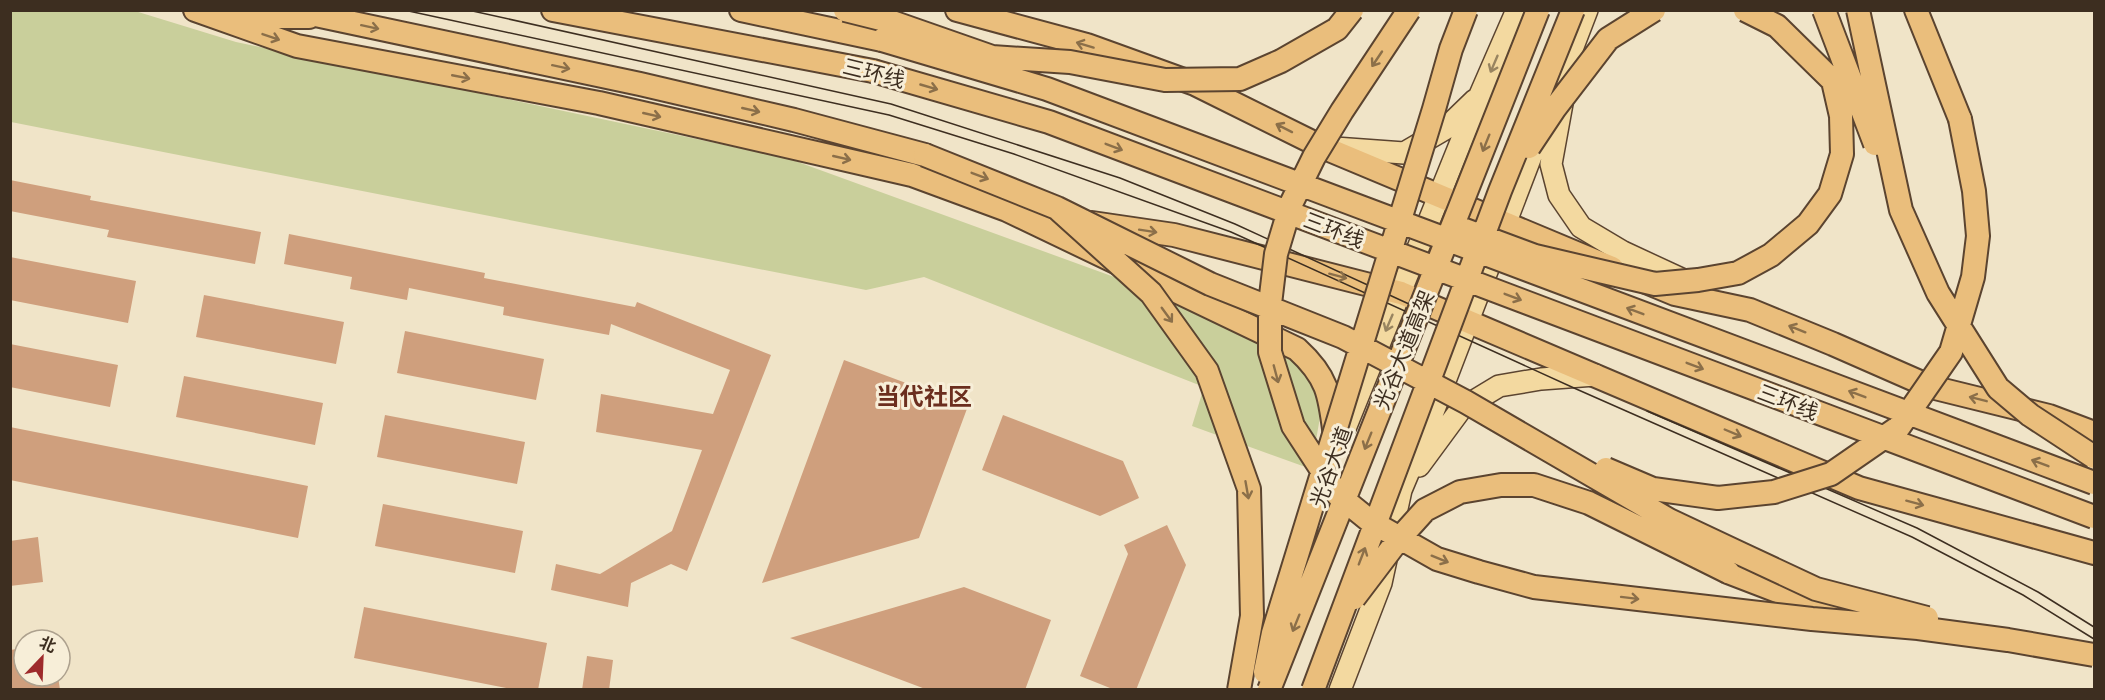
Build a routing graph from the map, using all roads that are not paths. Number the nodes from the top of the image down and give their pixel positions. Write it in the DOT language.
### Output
graph roads {
  1 [pos="195,10"];
  2 [pos="222,10"];
  3 [pos="292,10"];
  4 [pos="553,10"];
  5 [pos="741,10"];
  6 [pos="844,10"];
  7 [pos="957,10"];
  8 [pos="1352,10"];
  9 [pos="1409,10"];
  10 [pos="1466,10"];
  11 [pos="1517,10"];
  12 [pos="1538,10"];
  13 [pos="1574,10"];
  14 [pos="1587,10"];
  15 [pos="1654,10"];
  16 [pos="1745,10"];
  17 [pos="1824,10"];
  18 [pos="1858,10"];
  19 [pos="1916,10"];
  20 [pos="325,17"];
  21 [pos="1572,45"];
  22 [pos="992,57"];
  23 [pos="620,80"];
  24 [pos="1480,95"];
  25 [pos="741,134"];
  26 [pos="1320,146"];
  27 [pos="1500,191"];
  28 [pos="1439,195"];
  29 [pos="1057,208"];
  30 [pos="1007,210"];
  31 [pos="1901,210"];
  32 [pos="1505,222"];
  33 [pos="1401,293"];
  34 [pos="1750,310"];
  35 [pos="1467,321"];
  36 [pos="1596,375"];
  37 [pos="1514,430"];
  38 [pos="2094,434"];
  39 [pos="1336,448"];
  40 [pos="2094,457"];
  41 [pos="2094,483"];
  42 [pos="1401,490"];
  43 [pos="2094,517"];
  44 [pos="2094,553"];
  45 [pos="1338,618"];
  46 [pos="1918,627"];
  47 [pos="2008,640"];
  48 [pos="2094,655"];
  49 [pos="1239,690"];
  50 [pos="1262,690"];
  51 [pos="1269,690"];
  52 [pos="1313,690"];
  53 [pos="1340,690"];
  1 -- 25 [label="highway, one-way"];
  2 -- 20 [label="highway"];
  3 -- 20 [label="highway"];
  4 -- 43 [label="highway, 三环线, one-way, bridge"];
  41 -- 5 [label="highway, 三环线, one-way, bridge"];
  6 -- 22 [label="highway, bridge"];
  26 -- 7 [label="highway, one-way"];
  8 -- 22 [label="highway, bridge"];
  9 -- 46 [label="highway, one-way, bridge"];
  10 -- 50 [label="highway, bridge"];
  11 -- 24 [label="main road, 光谷大道, one-way"];
  12 -- 51 [label="highway, 光谷大道高架, one-way, bridge"];
  13 -- 27 [label="highway, 光谷大道高架, bridge"];
  14 -- 21 [label="main road"];
  15 -- 27 [label="highway, bridge"];
  16 -- 22 [label="highway, bridge"];
  17 -- 31 [label="highway, bridge"];
  18 -- 31 [label="highway, bridge"];
  19 -- 37 [label="highway, bridge"];
  20 -- 23 [label="highway, one-way"];
  21 -- 32 [label="main road"];
  21 -- 34 [label="main road"];
  23 -- 25 [label="highway"];
  23 -- 29 [label="highway, one-way, bridge"];
  24 -- 26 [label="main road"];
  24 -- 28 [label="main road, 光谷大道"];
  25 -- 30 [label="highway, one-way"];
  26 -- 28 [label="highway"];
  45 -- 27 [label="highway, 光谷大道高架, one-way, bridge"];
  28 -- 32 [label="highway"];
  28 -- 33 [label="main road, 光谷大道"];
  29 -- 37 [label="highway, bridge"];
  29 -- 49 [label="highway, one-way, bridge"];
  30 -- 33 [label="highway, one-way"];
  30 -- 39 [label="highway"];
  31 -- 40 [label="highway, bridge"];
  32 -- 34 [label="highway"];
  32 -- 35 [label="main road"];
  33 -- 35 [label="highway"];
  33 -- 39 [label="main road, 光谷大道, one-way"];
  38 -- 34 [label="highway, one-way"];
  35 -- 36 [label="highway"];
  35 -- 42 [label="main road"];
  36 -- 42 [label="main road"];
  36 -- 44 [label="highway, one-way"];
  37 -- 47 [label="highway, bridge"];
  39 -- 49 [label="main road, 光谷大道"];
  42 -- 53 [label="main road"];
  45 -- 46 [label="highway, bridge"];
  45 -- 52 [label="highway, 光谷大道高架, bridge"];
  46 -- 47 [label="highway, bridge"];
  47 -- 48 [label="highway, bridge"];
}
